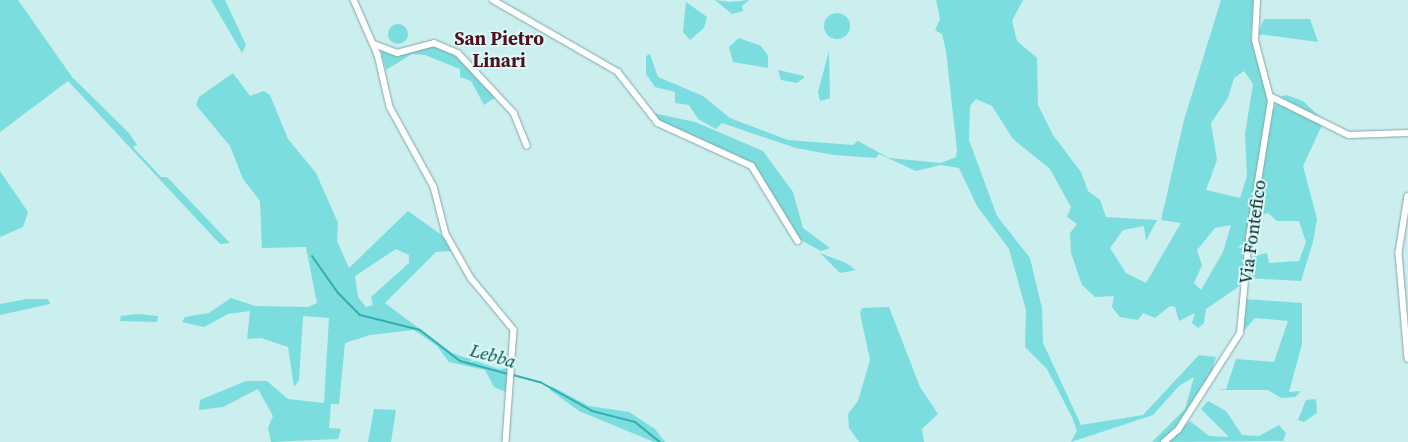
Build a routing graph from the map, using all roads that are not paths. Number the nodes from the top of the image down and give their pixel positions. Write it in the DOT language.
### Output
graph roads {
  1 [pos="354,0"];
  2 [pos="493,0"];
  3 [pos="1257,0"];
  4 [pos="373,44"];
  5 [pos="1270,96"];
  6 [pos="1408,133"];
  7 [pos="527,144"];
  8 [pos="1408,196"];
  9 [pos="798,241"];
  10 [pos="1408,359"];
  11 [pos="506,442"];
  12 [pos="1164,442"];
  1 -- 4 [label="street"];
  2 -- 9 [label="street"];
  3 -- 5 [label="street, Via Fontefico"];
  4 -- 7 [label="street"];
  4 -- 11 [label="street"];
  5 -- 6 [label="street"];
  5 -- 12 [label="street, Via Fontefico"];
  8 -- 10 [label="street"];
}
